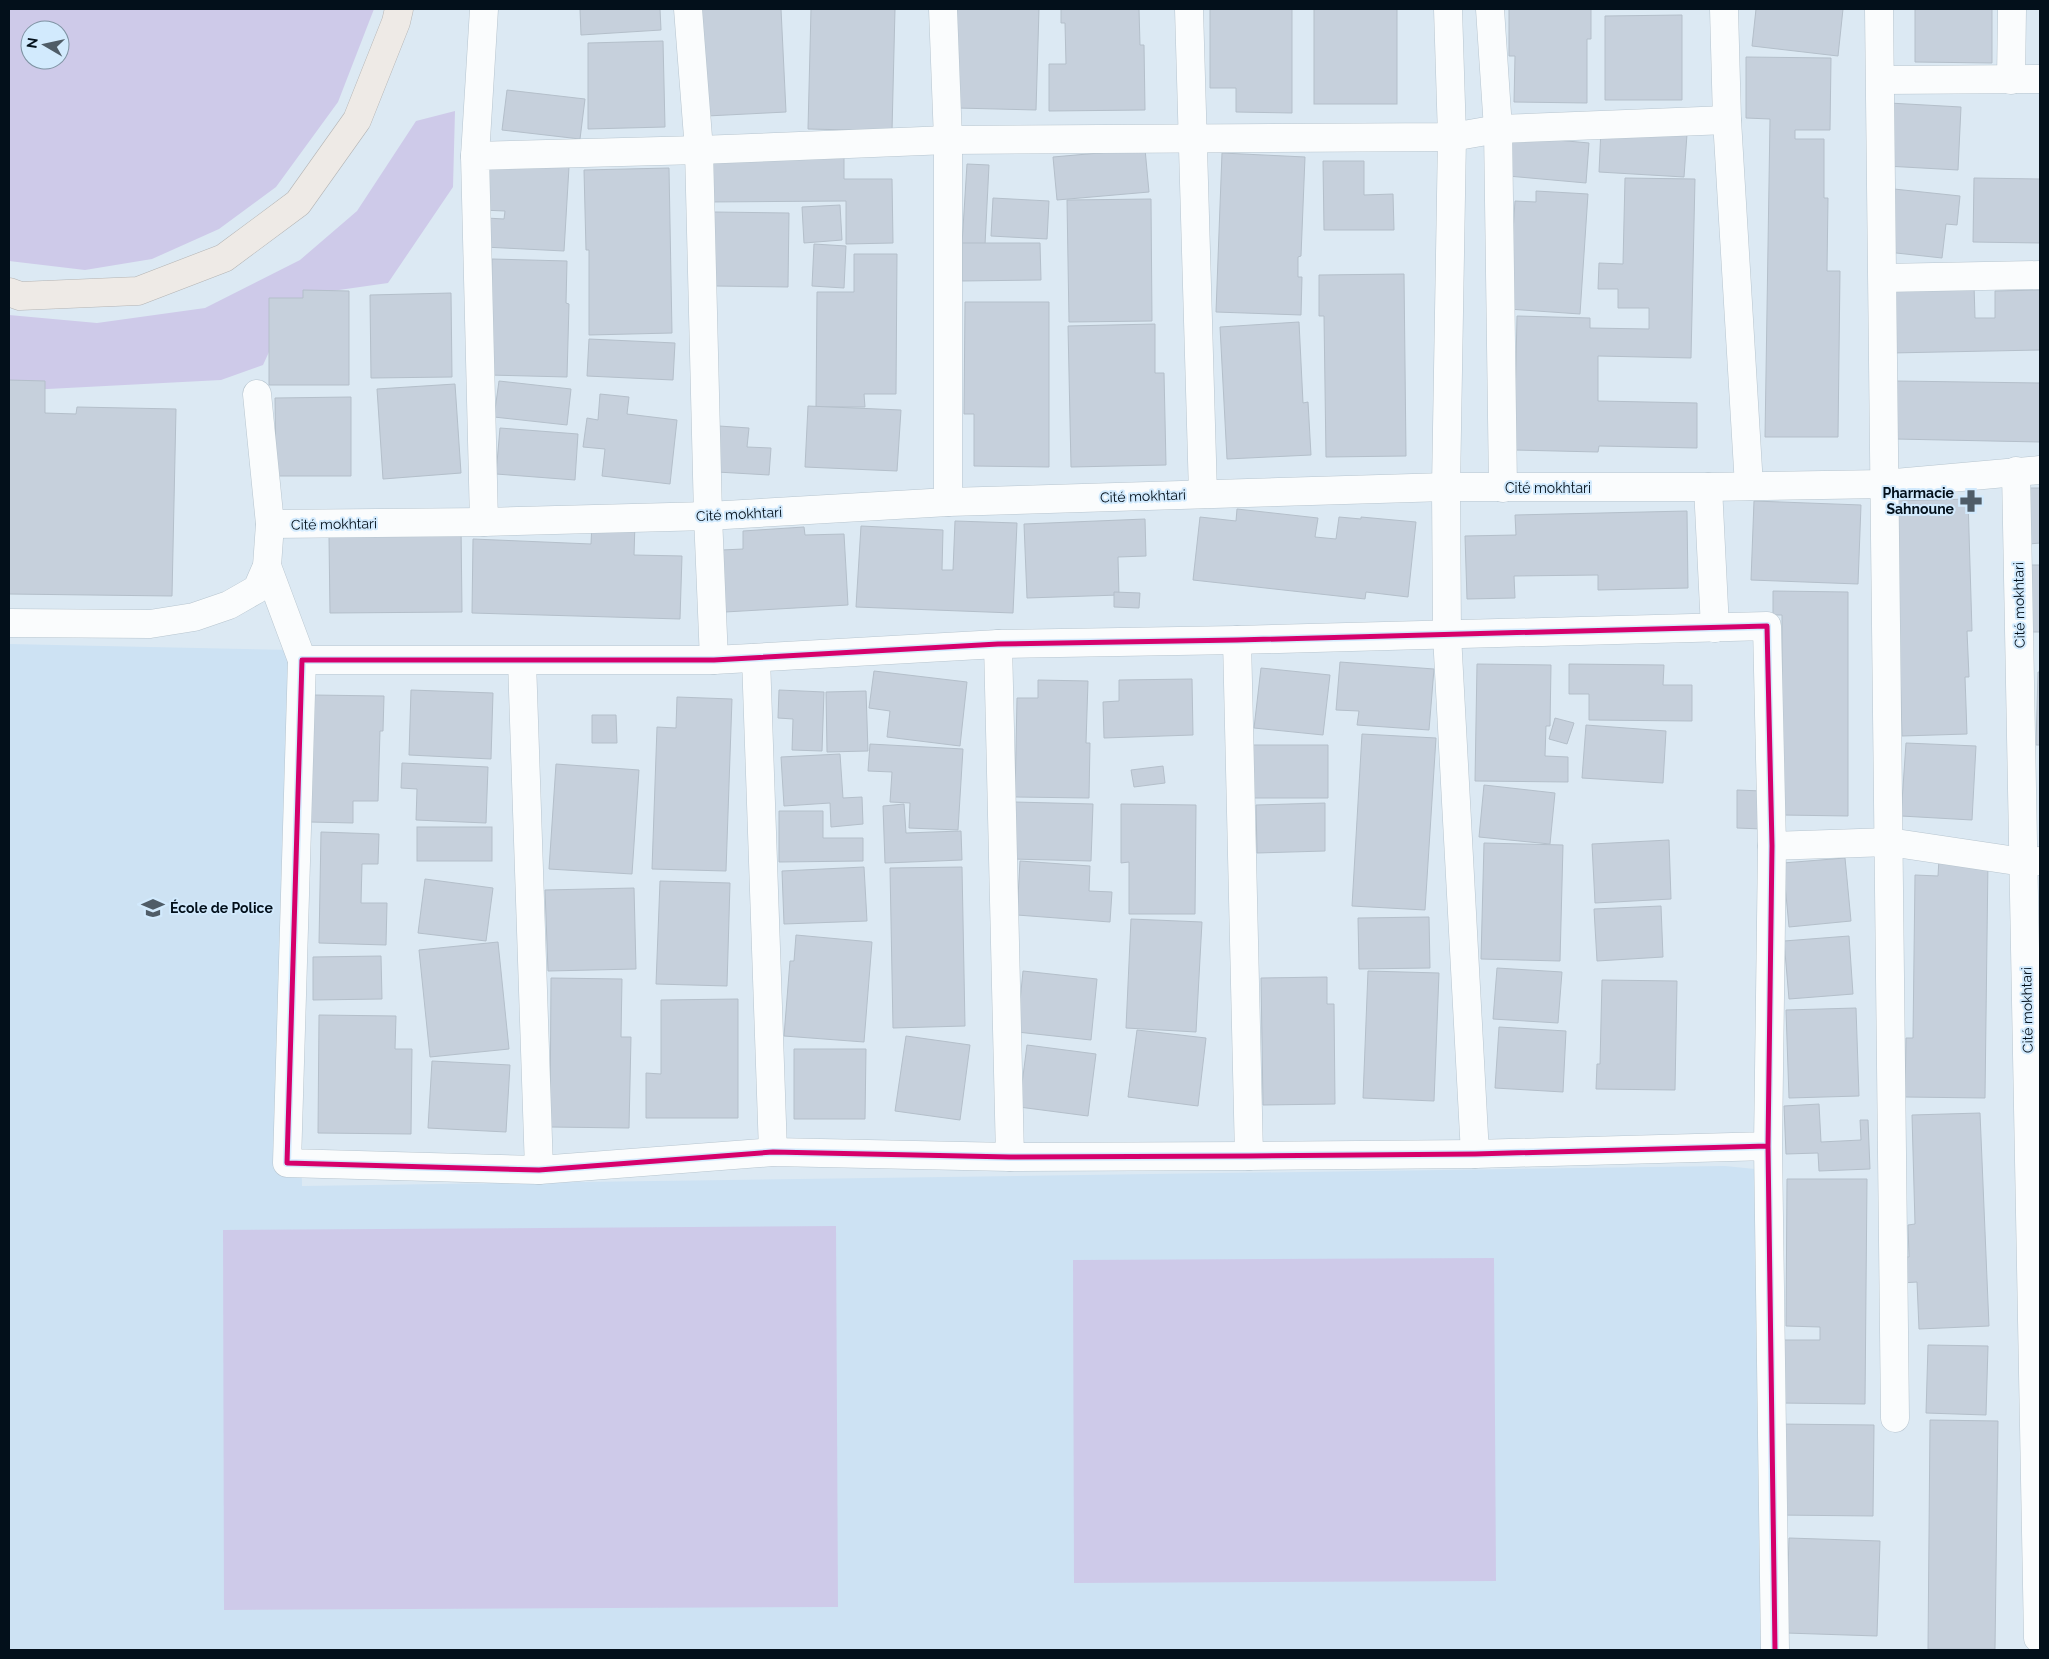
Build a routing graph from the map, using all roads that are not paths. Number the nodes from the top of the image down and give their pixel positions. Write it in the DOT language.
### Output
graph roads {
  1 [pos="400,9"];
  2 [pos="484,9"];
  3 [pos="688,9"];
  4 [pos="943,9"];
  5 [pos="1189,9"];
  6 [pos="1448,9"];
  7 [pos="1490,9"];
  8 [pos="1724,9"];
  9 [pos="1879,9"];
  10 [pos="2012,9"];
  11 [pos="2040,79"];
  12 [pos="1880,80"];
  13 [pos="2011,80"];
  14 [pos="1727,120"];
  15 [pos="1498,129"];
  16 [pos="1193,137"];
  17 [pos="1452,137"];
  18 [pos="948,140"];
  19 [pos="699,150"];
  20 [pos="475,156"];
  21 [pos="2040,275"];
  22 [pos="1883,278"];
  23 [pos="9,292"];
  24 [pos="257,394"];
  25 [pos="2028,470"];
  26 [pos="1884,484"];
  27 [pos="1749,486"];
  28 [pos="1446,487"];
  29 [pos="1708,487"];
  30 [pos="1503,488"];
  31 [pos="1203,494"];
  32 [pos="948,502"];
  33 [pos="708,516"];
  34 [pos="484,522"];
  35 [pos="270,524"];
  36 [pos="268,566"];
  37 [pos="9,623"];
  38 [pos="1715,628"];
  39 [pos="1447,636"];
  40 [pos="1237,640"];
  41 [pos="998,644"];
  42 [pos="756,658"];
  43 [pos="302,660"];
  44 [pos="714,660"];
  45 [pos="522,661"];
  46 [pos="2030,665"];
  47 [pos="1889,842"];
  48 [pos="1772,846"];
  49 [pos="2032,861"];
  50 [pos="1768,1146"];
  51 [pos="773,1152"];
  52 [pos="1475,1154"];
  53 [pos="1010,1156"];
  54 [pos="1249,1156"];
  55 [pos="539,1170"];
  56 [pos="2036,1243"];
  57 [pos="1895,1418"];
  58 [pos="2038,1439"];
  59 [pos="2039,1638"];
  60 [pos="1775,1650"];
  1 -- 23 [label="highway"];
  2 -- 20 [label="street"];
  3 -- 19 [label="street"];
  4 -- 18 [label="street"];
  5 -- 16 [label="street"];
  6 -- 17 [label="street"];
  7 -- 15 [label="street"];
  8 -- 14 [label="street"];
  9 -- 12 [label="street"];
  10 -- 13 [label="street"];
  11 -- 13 [label="street"];
  12 -- 13 [label="street"];
  12 -- 22 [label="street"];
  14 -- 15 [label="street"];
  14 -- 27 [label="street"];
  15 -- 17 [label="street"];
  15 -- 30 [label="street"];
  16 -- 17 [label="street"];
  16 -- 18 [label="street"];
  16 -- 31 [label="street"];
  17 -- 28 [label="street"];
  18 -- 19 [label="street"];
  18 -- 32 [label="street"];
  19 -- 20 [label="street"];
  19 -- 33 [label="street"];
  20 -- 34 [label="street"];
  21 -- 22 [label="street"];
  22 -- 26 [label="street"];
  24 -- 35 [label="street"];
  25 -- 26 [label="street, Cité mokhtari"];
  25 -- 46 [label="street, Cité mokhtari"];
  26 -- 27 [label="street, Cité mokhtari"];
  26 -- 47 [label="street"];
  27 -- 29 [label="street, Cité mokhtari"];
  28 -- 30 [label="street, Cité mokhtari"];
  28 -- 31 [label="street, Cité mokhtari"];
  28 -- 39 [label="street"];
  29 -- 30 [label="street, Cité mokhtari"];
  29 -- 38 [label="street"];
  31 -- 32 [label="street, Cité mokhtari"];
  32 -- 33 [label="street, Cité mokhtari"];
  33 -- 34 [label="street, Cité mokhtari"];
  33 -- 44 [label="street"];
  34 -- 35 [label="street, Cité mokhtari"];
  35 -- 36 [label="street"];
  36 -- 37 [label="street"];
  36 -- 43 [label="street"];
  38 -- 39 [label="street"];
  38 -- 48 [label="street"];
  39 -- 40 [label="street"];
  39 -- 52 [label="street"];
  40 -- 41 [label="street"];
  40 -- 54 [label="street"];
  41 -- 42 [label="street"];
  41 -- 53 [label="street"];
  42 -- 44 [label="street"];
  42 -- 51 [label="street"];
  43 -- 45 [label="street"];
  43 -- 55 [label="street"];
  44 -- 45 [label="street"];
  45 -- 55 [label="street"];
  46 -- 49 [label="street, Cité mokhtari"];
  47 -- 48 [label="street"];
  47 -- 49 [label="street"];
  47 -- 57 [label="street"];
  48 -- 50 [label="street"];
  49 -- 56 [label="street, Cité mokhtari"];
  50 -- 52 [label="street"];
  50 -- 60 [label="street"];
  51 -- 53 [label="street"];
  51 -- 55 [label="street"];
  52 -- 54 [label="street"];
  53 -- 54 [label="street"];
  56 -- 58 [label="street, Cité mokhtari"];
  58 -- 59 [label="street, Cité mokhtari"];
}
